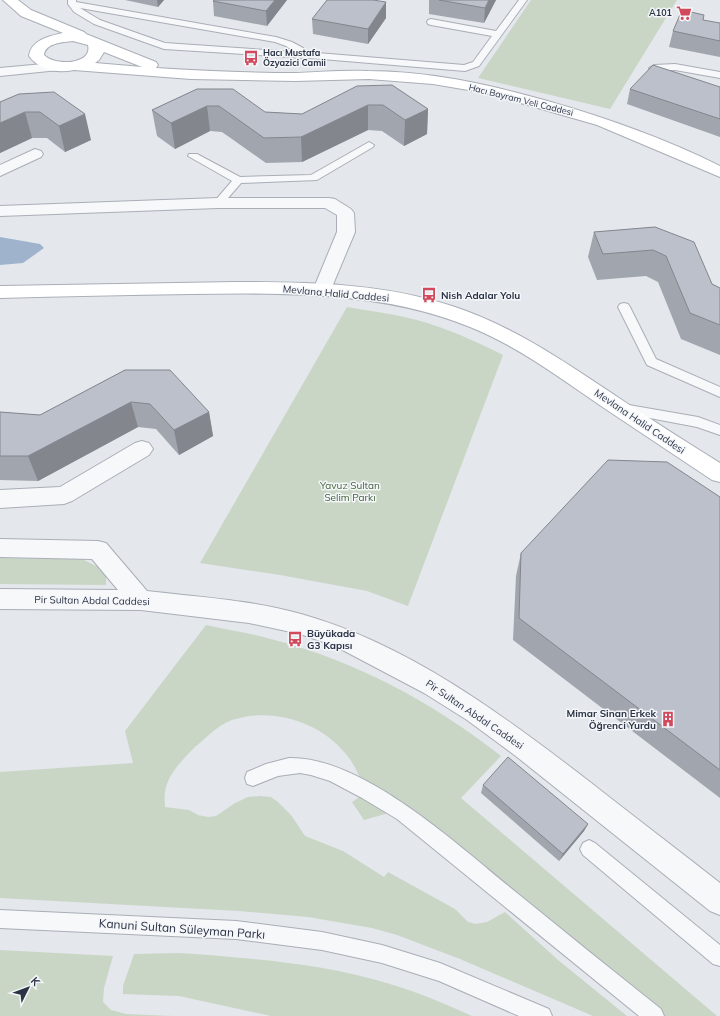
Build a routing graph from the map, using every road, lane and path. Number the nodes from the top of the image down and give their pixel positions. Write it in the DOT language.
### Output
graph roads {
  1 [pos="10,0"];
  2 [pos="523,0"];
  3 [pos="72,2"];
  4 [pos="26,13"];
  5 [pos="431,22"];
  6 [pos="498,34"];
  7 [pos="89,40"];
  8 [pos="42,46"];
  9 [pos="300,55"];
  10 [pos="76,66"];
  11 [pos="54,67"];
  12 [pos="2,72"];
  13 [pos="191,75"];
  14 [pos="720,75"];
  15 [pos="671,79"];
  16 [pos="369,145"];
  17 [pos="35,154"];
  18 [pos="193,156"];
  19 [pos="0,171"];
  20 [pos="720,172"];
  21 [pos="238,180"];
  22 [pos="218,203"];
  23 [pos="0,211"];
  24 [pos="322,290"];
  25 [pos="0,292"];
  26 [pos="624,307"];
  27 [pos="720,392"];
  28 [pos="620,409"];
  29 [pos="720,430"];
  30 [pos="142,449"];
  31 [pos="720,474"];
  32 [pos="0,499"];
  33 [pos="0,548"];
  34 [pos="0,599"];
  35 [pos="141,600"];
  36 [pos="253,778"];
  37 [pos="589,849"];
  38 [pos="720,901"];
  39 [pos="0,920"];
  40 [pos="720,957"];
  41 [pos="542,1016"];
  42 [pos="654,1016"];
  1 -- 4 [label="street"];
  2 -- 6 [label="lane"];
  3 -- 9 [label="lane"];
  3 -- 9 [label="lane"];
  4 -- 7 [label="street"];
  4 -- 8 [label="street"];
  5 -- 6 [label="lane"];
  6 -- 9 [label="lane"];
  7 -- 8 [label="street"];
  7 -- 10 [label="street"];
  7 -- 13 [label="street"];
  8 -- 11 [label="street"];
  8 -- 12 [label="street"];
  10 -- 11 [label="street"];
  10 -- 13 [label="street"];
  11 -- 12 [label="street"];
  13 -- 20 [label="street, Hacı Bayram Veli Caddesi"];
  14 -- 15 [label="lane"];
  16 -- 21 [label="lane"];
  17 -- 19 [label="street"];
  18 -- 21 [label="lane"];
  21 -- 22 [label="lane"];
  22 -- 23 [label="street"];
  22 -- 24 [label="street"];
  24 -- 25 [label="street, Mevlana Halid Caddesi"];
  24 -- 28 [label="street, Mevlana Halid Caddesi"];
  26 -- 27 [label="lane"];
  28 -- 29 [label="lane"];
  28 -- 31 [label="street, Mevlana Halid Caddesi"];
  30 -- 32 [label="street"];
  33 -- 35 [label="street"];
  34 -- 35 [label="street, Pir Sultan Abdal Caddesi"];
  35 -- 38 [label="street, Pir Sultan Abdal Caddesi"];
  36 -- 42 [label="lane"];
  37 -- 40 [label="lane"];
  39 -- 41 [label="lane, Kanuni Sultan Süleyman Parkı"];
}
